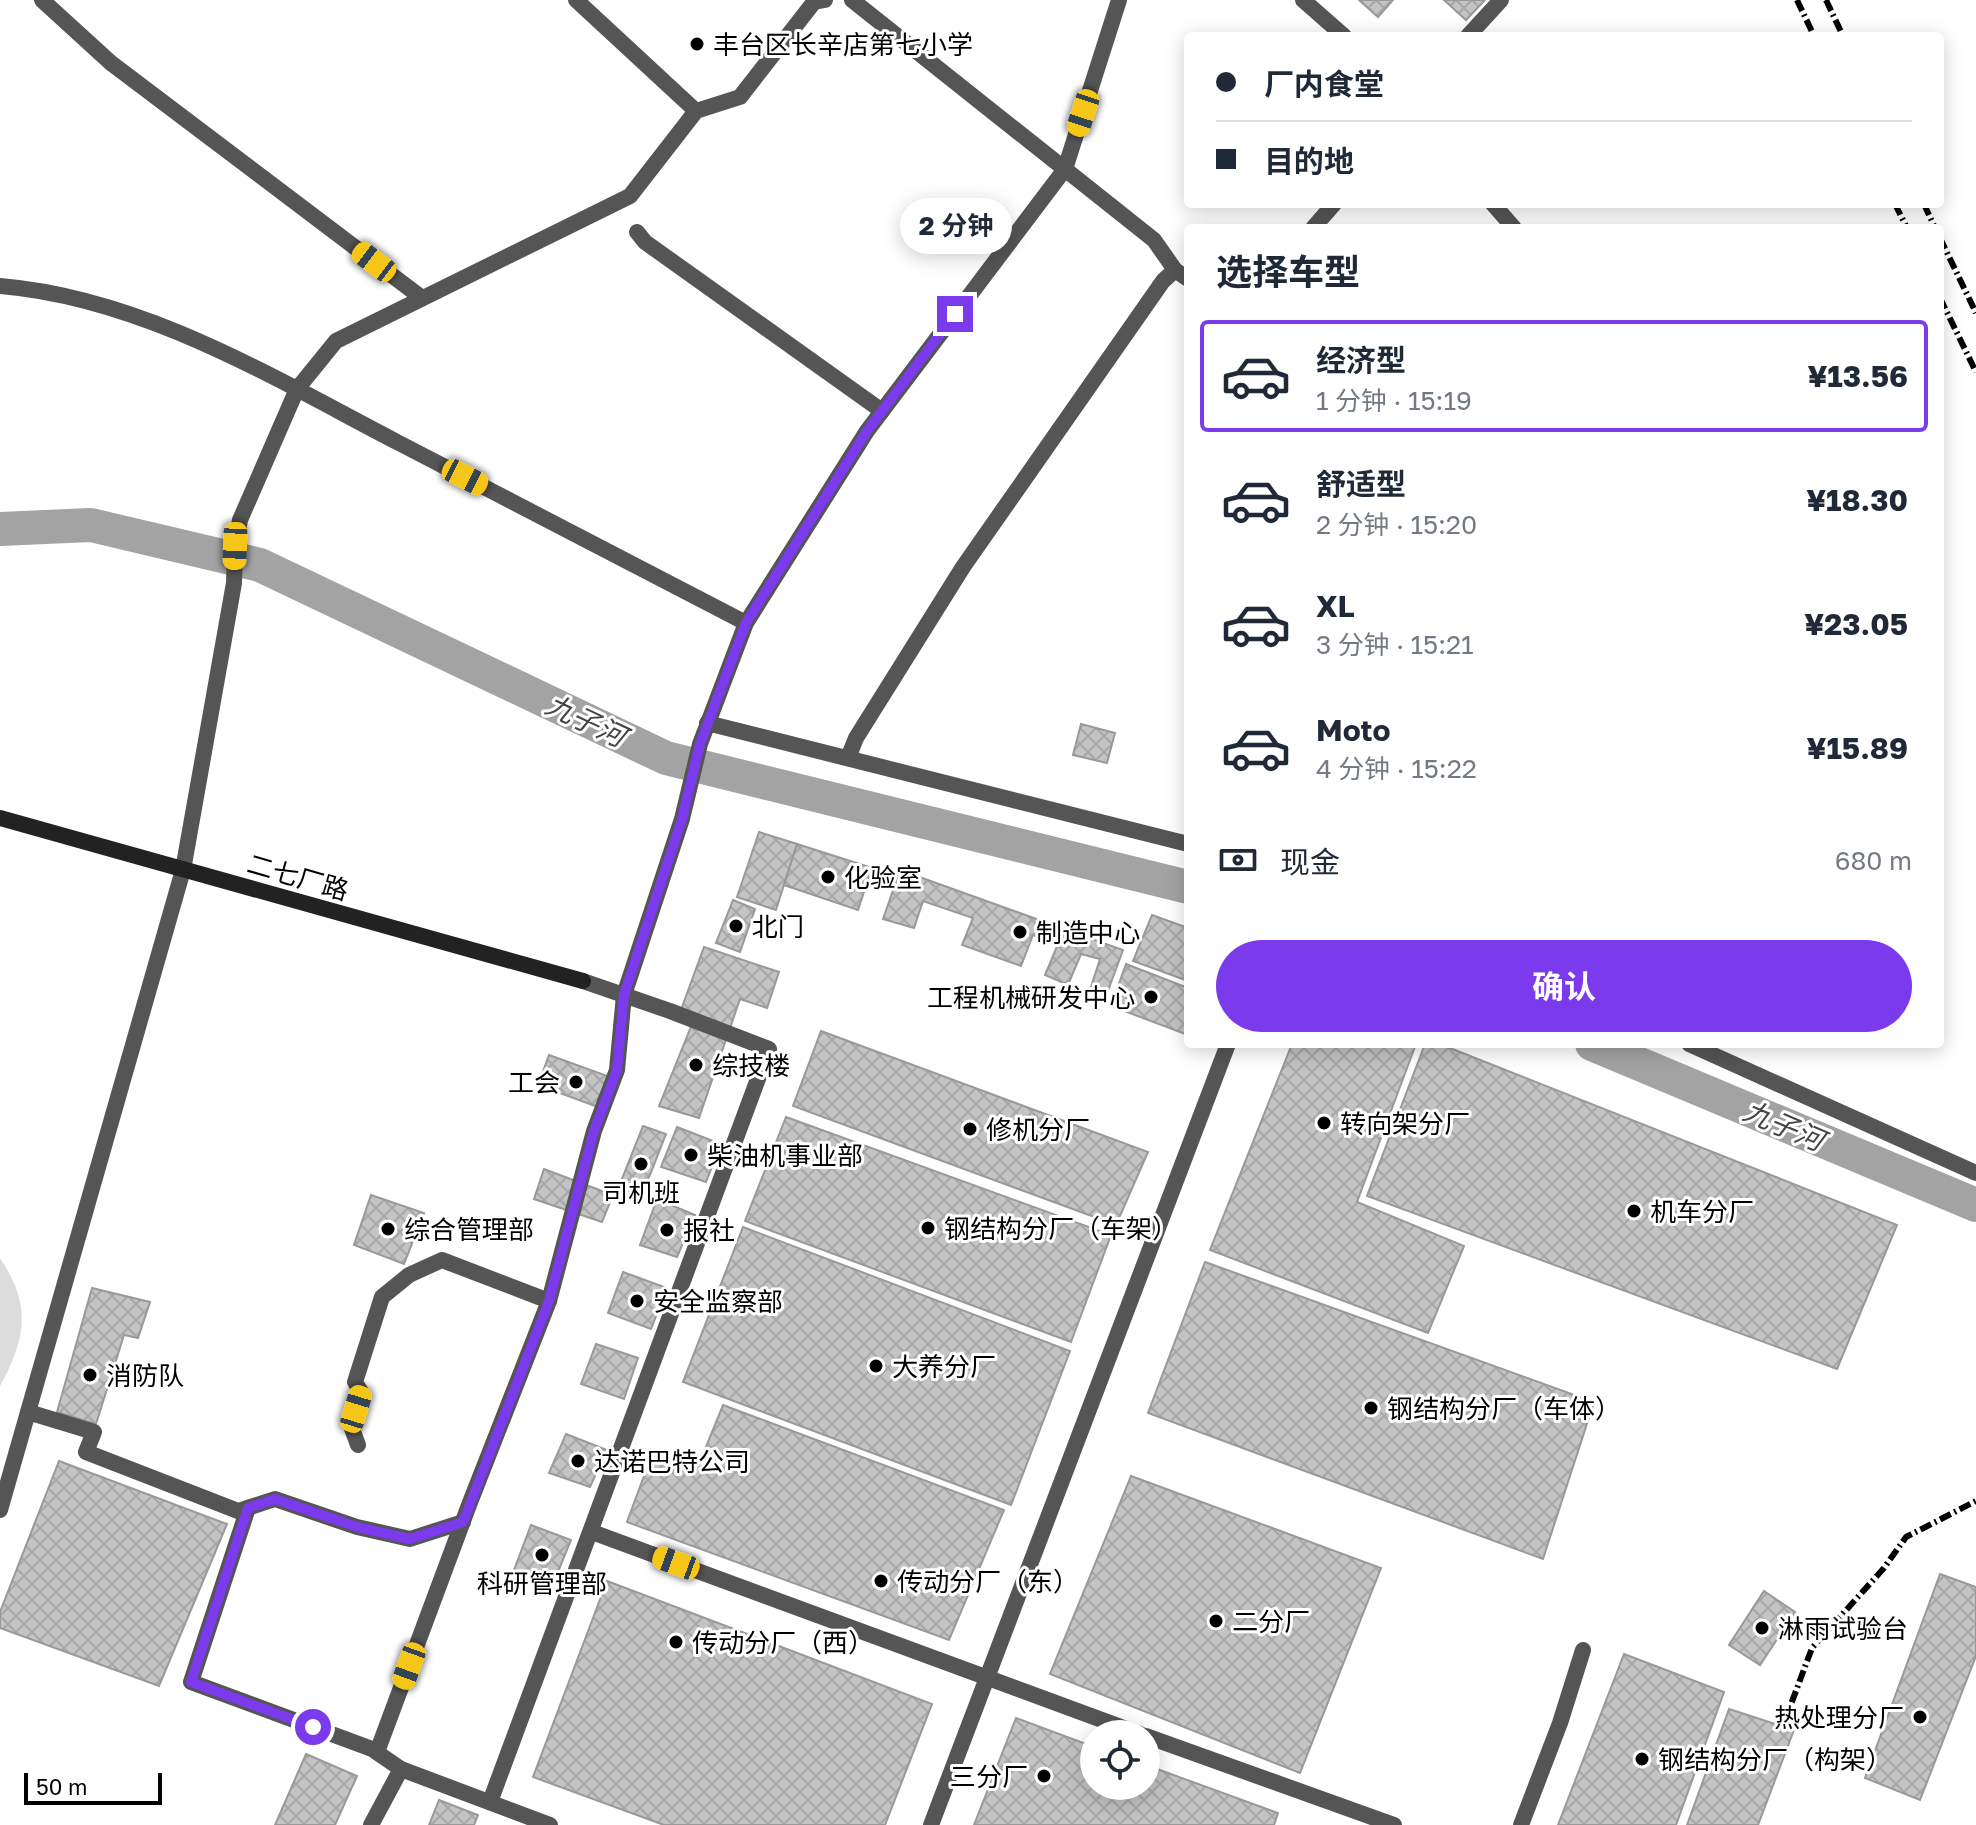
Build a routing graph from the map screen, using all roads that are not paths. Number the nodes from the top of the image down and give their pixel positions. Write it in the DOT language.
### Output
graph roads {
  1 [pos="42,0"];
  2 [pos="576,0"];
  3 [pos="825,0"];
  4 [pos="852,0"];
  5 [pos="1119,0"];
  6 [pos="1303,0"];
  7 [pos="1501,0"];
  8 [pos="1339,32"];
  9 [pos="1472,32"];
  10 [pos="696,111"];
  11 [pos="1065,169"];
  12 [pos="1330,208"];
  13 [pos="1496,208"];
  14 [pos="1316,224"];
  15 [pos="1510,224"];
  16 [pos="637,232"];
  17 [pos="1182,274"];
  18 [pos="0,286"];
  19 [pos="422,298"];
  20 [pos="297,389"];
  21 [pos="882,411"];
  22 [pos="746,623"];
  23 [pos="707,723"];
  24 [pos="848,758"];
  25 [pos="0,818"];
  26 [pos="1184,843"];
  27 [pos="183,870"];
  28 [pos="624,995"];
  29 [pos="1226,1048"];
  30 [pos="1698,1048"];
  31 [pos="1976,1173"];
  32 [pos="549,1301"];
  33 [pos="28,1412"];
  34 [pos="358,1445"];
  35 [pos="0,1507"];
  36 [pos="248,1508"];
  37 [pos="463,1522"];
  38 [pos="592,1532"];
  39 [pos="1583,1650"];
  40 [pos="987,1679"];
  41 [pos="1101,1720"];
  42 [pos="1160,1741"];
  43 [pos="377,1752"];
  44 [pos="401,1769"];
  45 [pos="490,1802"];
  46 [pos="371,1825"];
  47 [pos="550,1825"];
  48 [pos="931,1825"];
  49 [pos="1394,1825"];
  50 [pos="1521,1825"];
  1 -- 19 [label="street"];
  2 -- 10 [label="street"];
  3 -- 10 [label="street"];
  4 -- 11 [label="street"];
  5 -- 11 [label="street"];
  6 -- 8 [label="street"];
  7 -- 9 [label="street"];
  10 -- 19 [label="street"];
  11 -- 17 [label="street"];
  11 -- 21 [label="street"];
  12 -- 14 [label="street"];
  13 -- 15 [label="street"];
  16 -- 21 [label="street"];
  17 -- 24 [label="street"];
  18 -- 20 [label="street"];
  19 -- 20 [label="street"];
  20 -- 22 [label="street"];
  20 -- 27 [label="street"];
  21 -- 22 [label="street"];
  22 -- 23 [label="street"];
  23 -- 24 [label="street"];
  23 -- 28 [label="street"];
  24 -- 26 [label="street"];
  25 -- 27 [label="street, 二七厂路"];
  27 -- 28 [label="street, 二七厂路"];
  27 -- 33 [label="street"];
  28 -- 32 [label="street"];
  28 -- 38 [label="street"];
  29 -- 40 [label="street"];
  30 -- 31 [label="street"];
  32 -- 34 [label="street"];
  32 -- 37 [label="street"];
  33 -- 35 [label="street"];
  33 -- 36 [label="street"];
  36 -- 37 [label="street"];
  36 -- 43 [label="street"];
  37 -- 43 [label="street"];
  38 -- 40 [label="street"];
  38 -- 45 [label="street"];
  39 -- 50 [label="street"];
  40 -- 41 [label="street"];
  40 -- 48 [label="street"];
  42 -- 49 [label="street"];
  43 -- 44 [label="street"];
  44 -- 45 [label="street"];
  44 -- 46 [label="street"];
  45 -- 47 [label="street"];
}
